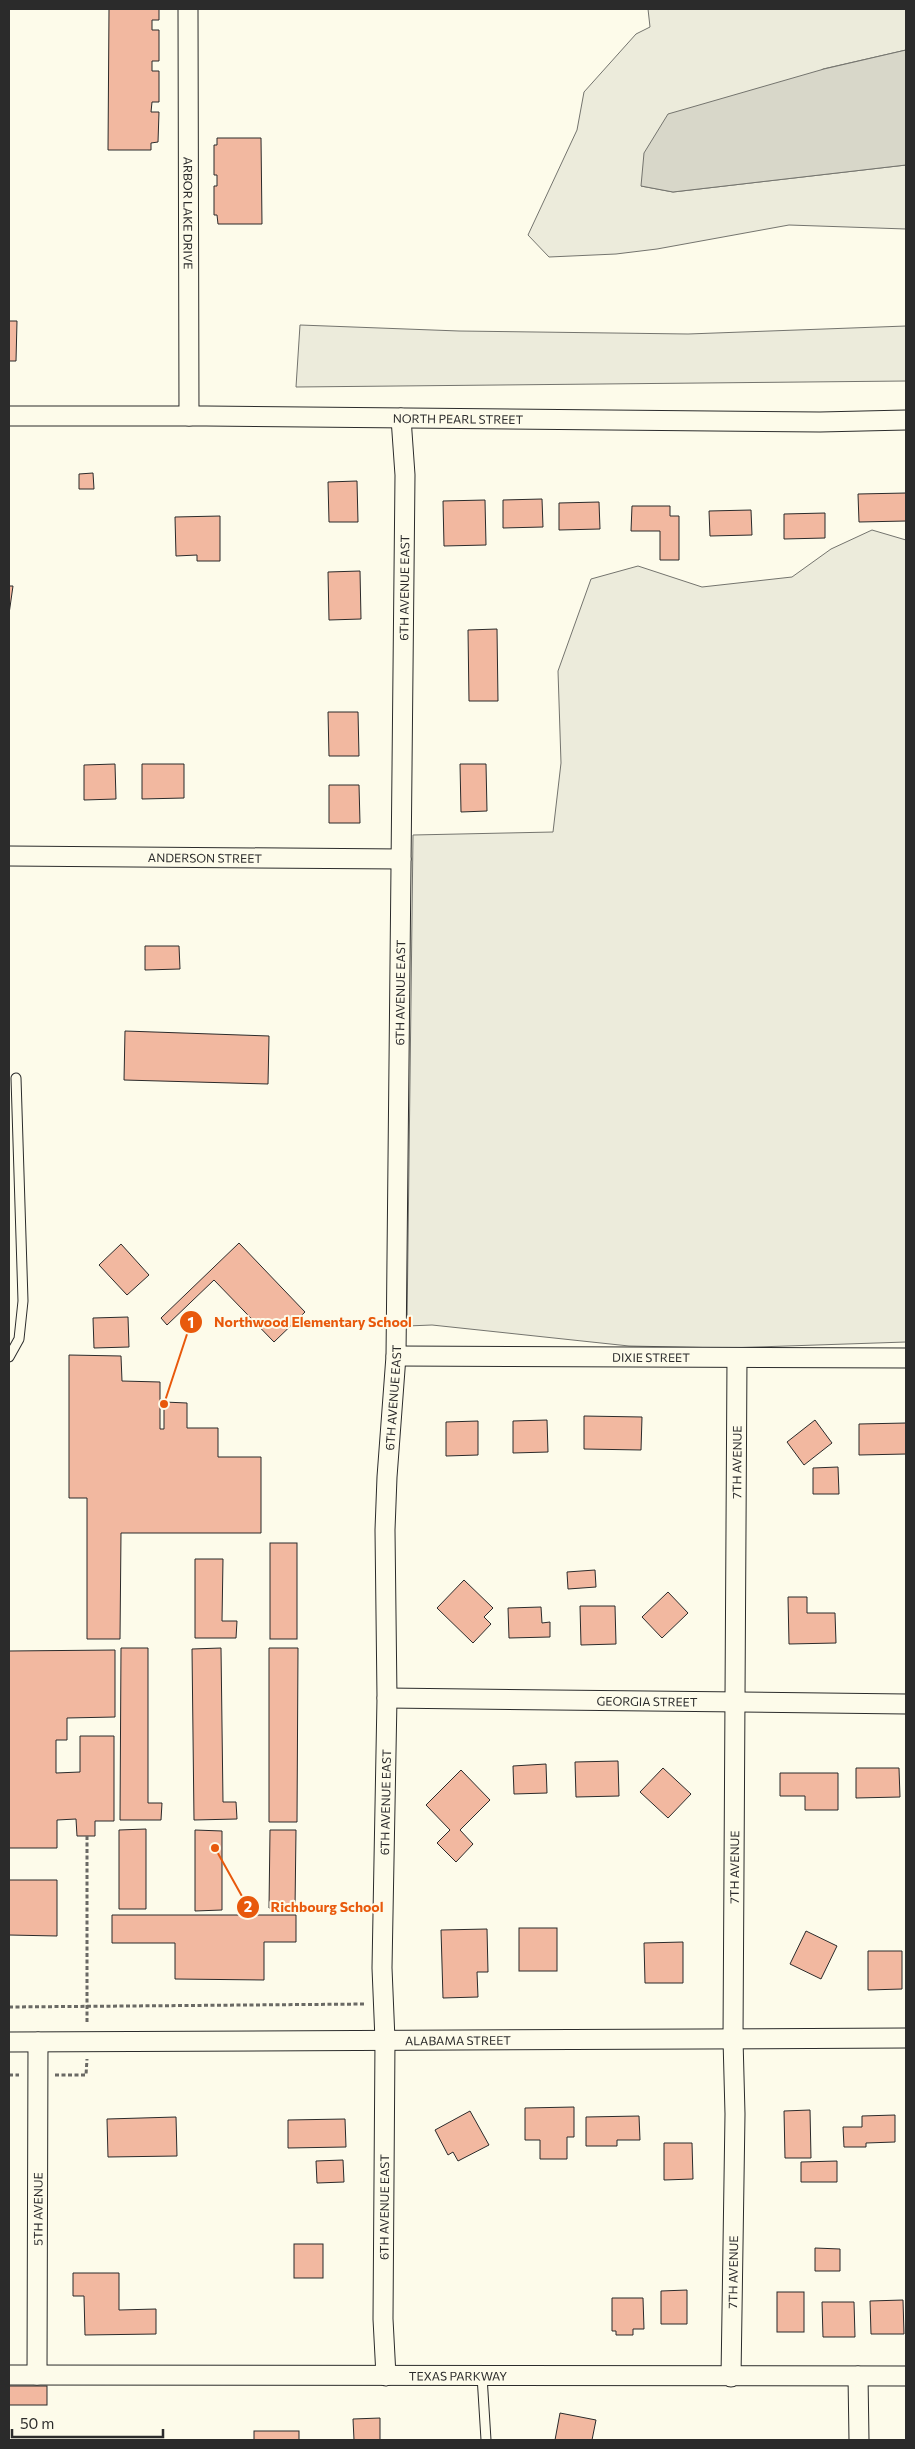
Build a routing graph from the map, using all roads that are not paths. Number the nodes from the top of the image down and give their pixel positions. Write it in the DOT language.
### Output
graph roads {
  1 [pos="188,9"];
  2 [pos="9,416"];
  3 [pos="189,416"];
  4 [pos="401,418"];
  5 [pos="906,420"];
  6 [pos="9,856"];
  7 [pos="401,859"];
  8 [pos="16,1078"];
  9 [pos="396,1356"];
  10 [pos="9,1357"];
  11 [pos="737,1358"];
  12 [pos="906,1358"];
  13 [pos="387,1698"];
  14 [pos="736,1702"];
  15 [pos="906,1704"];
  16 [pos="906,2038"];
  17 [pos="733,2039"];
  18 [pos="385,2040"];
  19 [pos="9,2042"];
  20 [pos="38,2042"];
  21 [pos="9,2375"];
  22 [pos="38,2375"];
  23 [pos="386,2376"];
  24 [pos="482,2376"];
  25 [pos="858,2376"];
  26 [pos="906,2376"];
  27 [pos="731,2377"];
  28 [pos="486,2440"];
  29 [pos="859,2440"];
  1 -- 3 [label="street, ARBOR LAKE DRIVE"];
  2 -- 3 [label="street, NORTH PEARL STREET"];
  3 -- 4 [label="street, NORTH PEARL STREET"];
  4 -- 5 [label="street, NORTH PEARL STREET"];
  4 -- 7 [label="street, 6TH AVENUE EAST"];
  6 -- 7 [label="street, ANDERSON STREET"];
  7 -- 9 [label="street, 6TH AVENUE EAST"];
  8 -- 10 [label="lane"];
  9 -- 11 [label="street, DIXIE STREET"];
  9 -- 13 [label="street, 6TH AVENUE EAST"];
  11 -- 12 [label="street, DIXIE STREET"];
  11 -- 14 [label="street, 7TH AVENUE"];
  13 -- 14 [label="street, GEORGIA STREET"];
  13 -- 18 [label="street, 6TH AVENUE EAST"];
  14 -- 15 [label="street, GEORGIA STREET"];
  14 -- 17 [label="street, 7TH AVENUE"];
  16 -- 17 [label="street, ALABAMA STREET"];
  17 -- 18 [label="street, ALABAMA STREET"];
  17 -- 27 [label="street, 7TH AVENUE"];
  18 -- 20 [label="street, ALABAMA STREET"];
  18 -- 23 [label="street, 6TH AVENUE EAST"];
  19 -- 20 [label="street, ALABAMA STREET"];
  20 -- 22 [label="street, 5TH AVENUE"];
  21 -- 22 [label="street, TEXAS PARKWAY"];
  22 -- 23 [label="street, TEXAS PARKWAY"];
  23 -- 24 [label="street, TEXAS PARKWAY"];
  24 -- 27 [label="street, TEXAS PARKWAY"];
  24 -- 28 [label="lane"];
  25 -- 26 [label="street, TEXAS PARKWAY"];
  25 -- 27 [label="street, TEXAS PARKWAY"];
  25 -- 29 [label="street"];
}
